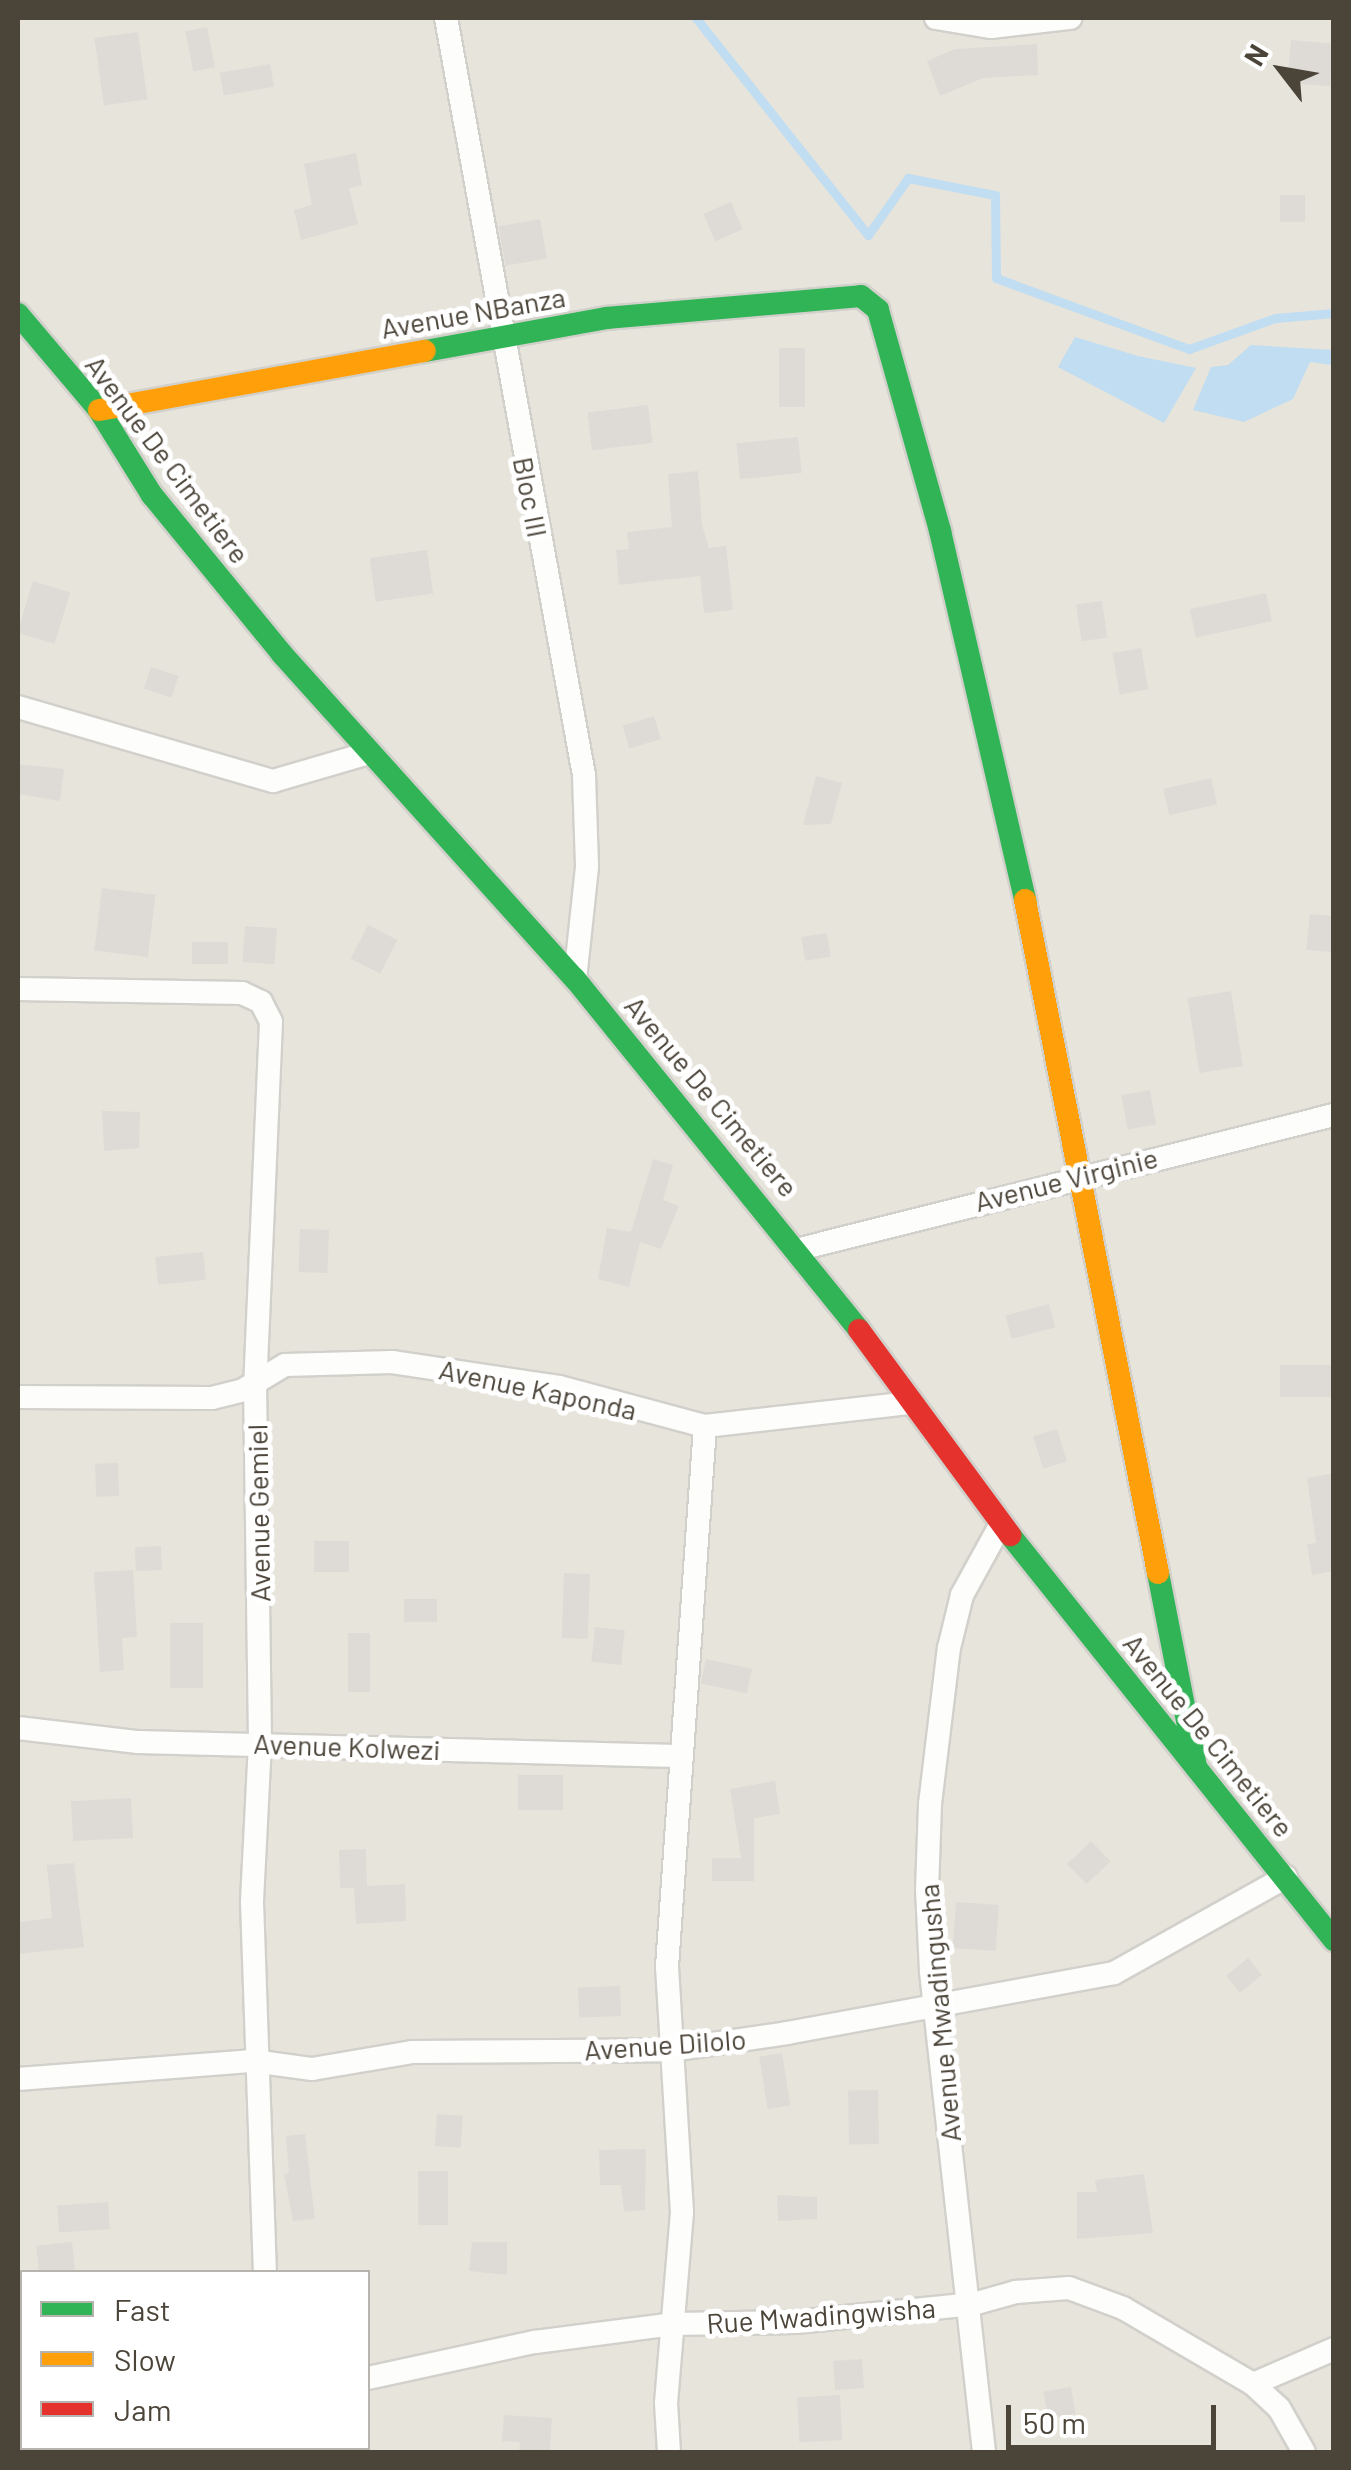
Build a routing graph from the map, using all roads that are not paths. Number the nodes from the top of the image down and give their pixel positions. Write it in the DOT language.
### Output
graph roads {
  1 [pos="446,18"];
  2 [pos="936,18"];
  3 [pos="1070,18"];
  4 [pos="18,314"];
  5 [pos="499,338"];
  6 [pos="99,410"];
  7 [pos="18,708"];
  8 [pos="370,753"];
  9 [pos="576,979"];
  10 [pos="18,989"];
  11 [pos="1334,1115"];
  12 [pos="1084,1176"];
  13 [pos="800,1249"];
  14 [pos="255,1383"];
  15 [pos="18,1396"];
  16 [pos="909,1403"];
  17 [pos="705,1426"];
  18 [pos="1001,1524"];
  19 [pos="18,1728"];
  20 [pos="260,1743"];
  21 [pos="677,1756"];
  22 [pos="1196,1767"];
  23 [pos="1286,1877"];
  24 [pos="1334,1940"];
  25 [pos="934,2007"];
  26 [pos="671,2050"];
  27 [pos="253,2060"];
  28 [pos="18,2078"];
  29 [pos="265,2270"];
  30 [pos="972,2304"];
  31 [pos="673,2324"];
  32 [pos="1334,2349"];
  33 [pos="370,2378"];
  34 [pos="1253,2384"];
  35 [pos="668,2452"];
  36 [pos="984,2452"];
  37 [pos="1304,2452"];
  1 -- 5 [label="street, Bloc III"];
  2 -- 3 [label="street"];
  4 -- 6 [label="street, Avenue De Cimetiere"];
  5 -- 6 [label="street, Avenue NBanza"];
  5 -- 9 [label="street, Bloc III"];
  5 -- 12 [label="street, Avenue NBanza"];
  6 -- 8 [label="street, Avenue De Cimetiere"];
  7 -- 8 [label="street"];
  8 -- 9 [label="street, Avenue De Cimetiere"];
  9 -- 13 [label="street, Avenue De Cimetiere"];
  10 -- 14 [label="street, Avenue Gemiel"];
  11 -- 12 [label="street, Avenue Virginie"];
  12 -- 13 [label="street, Avenue Virginie"];
  12 -- 22 [label="street"];
  13 -- 16 [label="street, Avenue De Cimetiere"];
  14 -- 15 [label="street, Avenue Kaponda"];
  14 -- 17 [label="street, Avenue Kaponda"];
  14 -- 20 [label="street, Avenue Gemiel"];
  16 -- 17 [label="street"];
  16 -- 18 [label="street, Avenue De Cimetiere"];
  17 -- 21 [label="street"];
  18 -- 22 [label="street, Avenue De Cimetiere"];
  18 -- 25 [label="street, Avenue Mwadingusha"];
  19 -- 20 [label="street, Avenue Kolwezi"];
  20 -- 21 [label="street, Avenue Kolwezi"];
  20 -- 27 [label="street, Avenue Gemiel"];
  21 -- 26 [label="street"];
  22 -- 23 [label="street, Avenue De Cimetiere"];
  23 -- 24 [label="street, Avenue De Cimetiere"];
  23 -- 25 [label="street, Avenue Dilolo"];
  25 -- 26 [label="street, Avenue Dilolo"];
  25 -- 30 [label="street, Avenue Mwadingusha"];
  26 -- 27 [label="street, Avenue Dilolo"];
  26 -- 31 [label="street"];
  27 -- 28 [label="street, Avenue Dilolo"];
  27 -- 29 [label="street, Avenue Gemiel"];
  30 -- 31 [label="street, Rue Mwadingwisha"];
  30 -- 34 [label="street, Rue Mwadingwisha"];
  30 -- 36 [label="street, Avenue Mwadingusha"];
  31 -- 33 [label="street, Rue Mwadingwisha"];
  31 -- 35 [label="street"];
  32 -- 34 [label="street"];
  34 -- 37 [label="street, Rue Mwadingwisha"];
}
